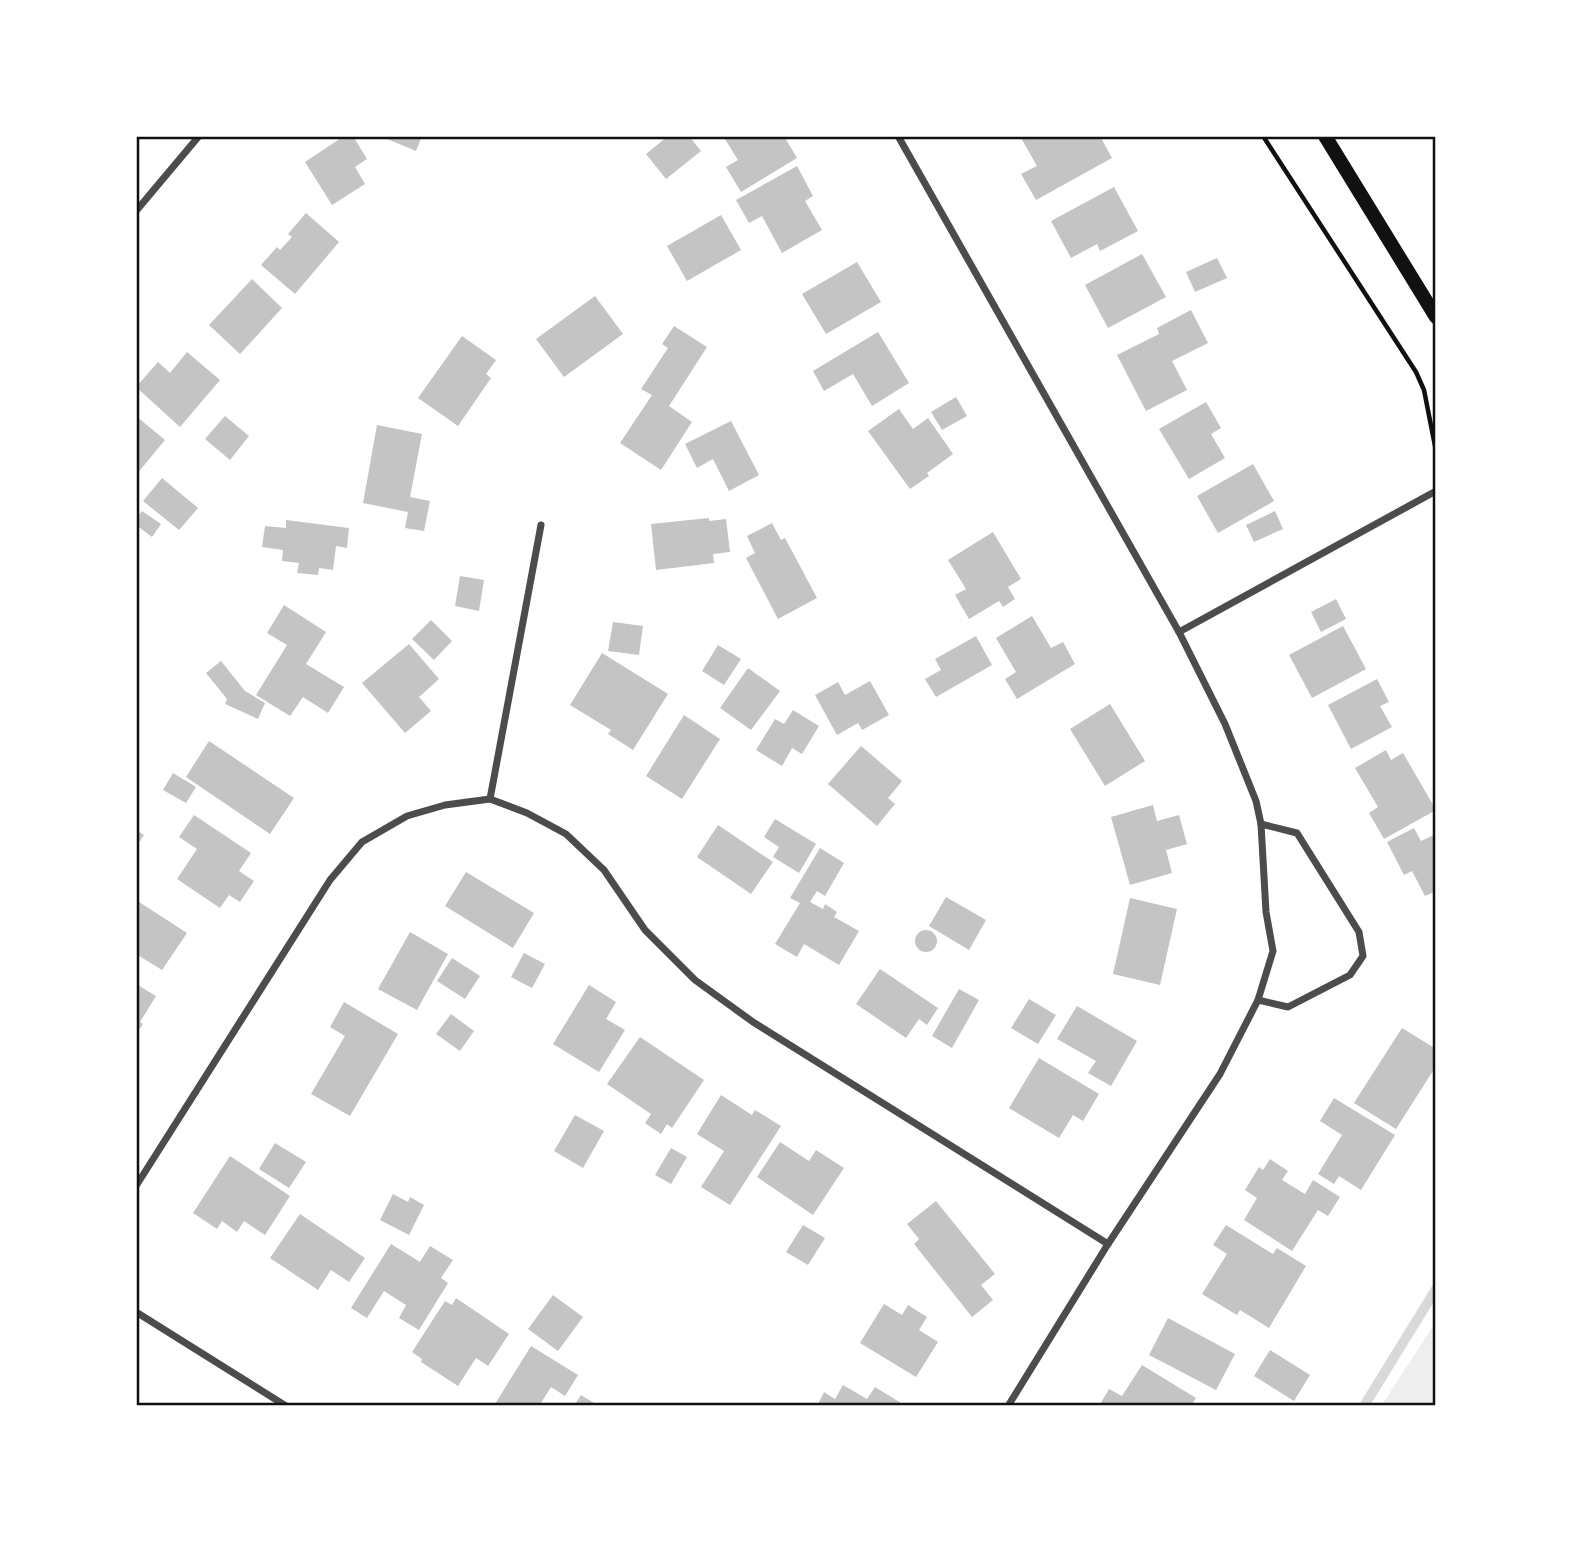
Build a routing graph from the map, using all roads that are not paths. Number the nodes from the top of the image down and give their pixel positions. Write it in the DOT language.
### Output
graph roads {
  1 [pos="200,136"];
  2 [pos="898,136"];
  3 [pos="1325,136"];
  4 [pos="136,211"];
  5 [pos="1436,317"];
  6 [pos="1436,491"];
  7 [pos="541,525"];
  8 [pos="1179,632"];
  9 [pos="490,799"];
  10 [pos="1261,824"];
  11 [pos="1258,1000"];
  12 [pos="136,1186"];
  13 [pos="1108,1244"];
  14 [pos="136,1312"];
  15 [pos="285,1405"];
  16 [pos="1008,1405"];
  1 -- 4 [label="street"];
  2 -- 8 [label="street"];
  3 -- 5 [label="main road"];
  6 -- 8 [label="street"];
  7 -- 9 [label="street"];
  8 -- 10 [label="street"];
  9 -- 12 [label="street"];
  9 -- 13 [label="street"];
  10 -- 11 [label="street"];
  10 -- 11 [label="street"];
  11 -- 13 [label="street"];
  13 -- 16 [label="street"];
  14 -- 15 [label="street"];
}
